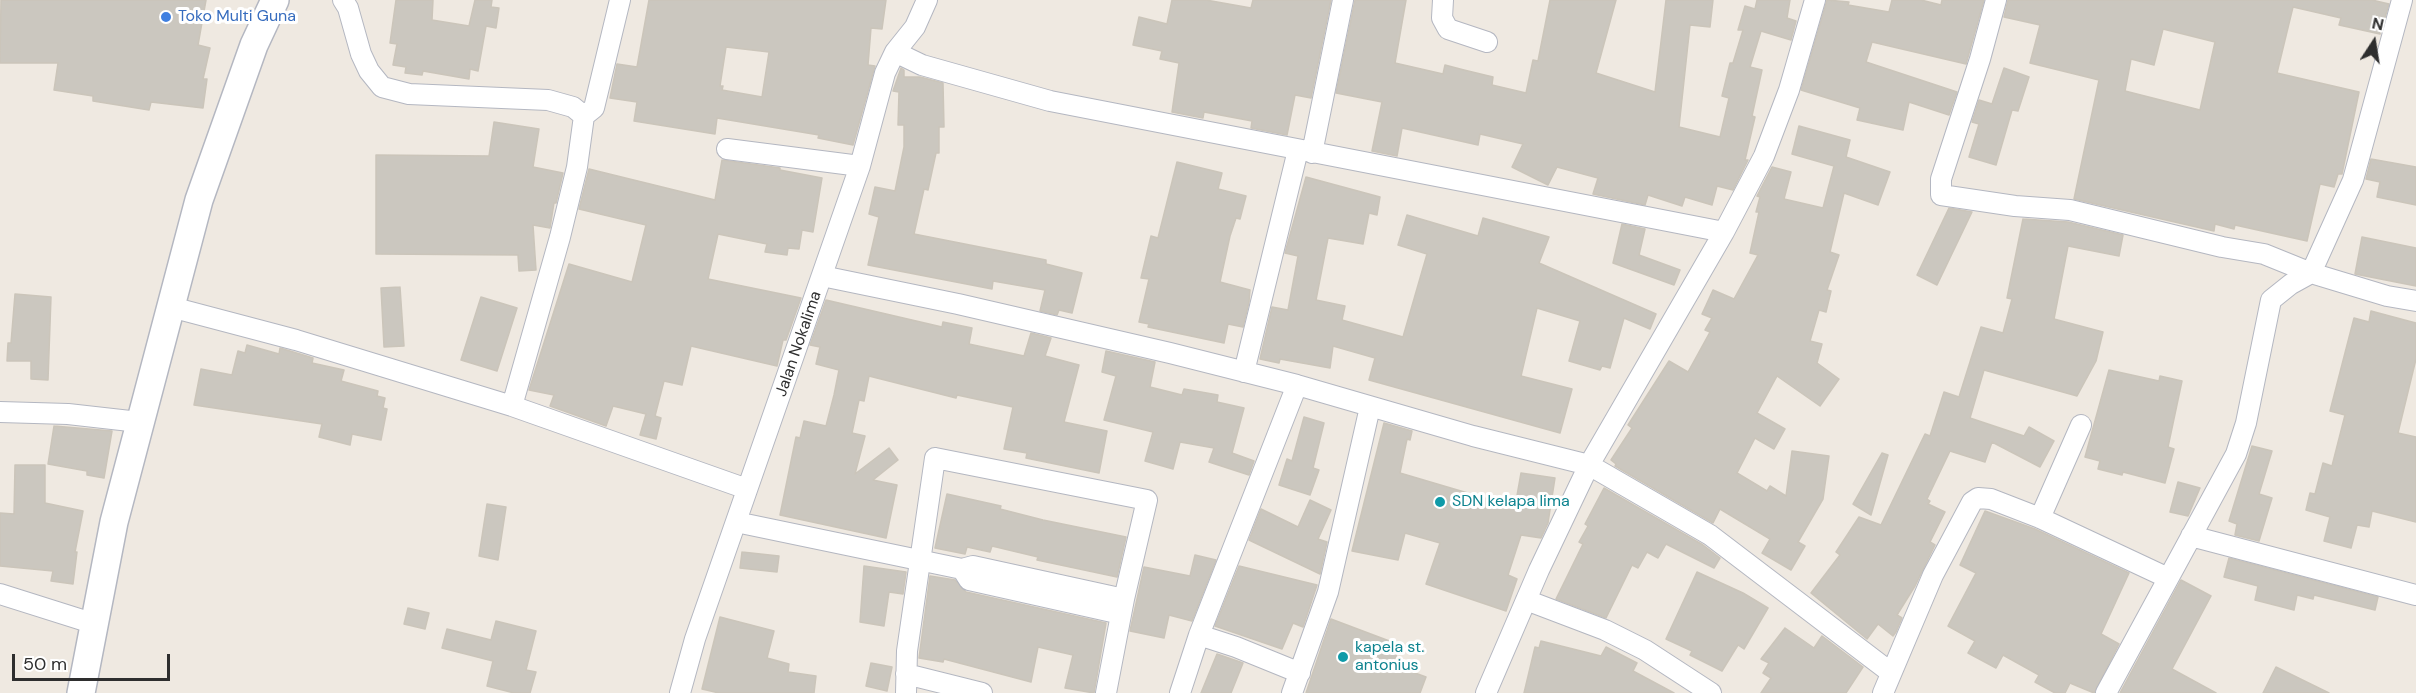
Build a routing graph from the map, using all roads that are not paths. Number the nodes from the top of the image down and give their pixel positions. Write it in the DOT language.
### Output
graph roads {
  1 [pos="275,0"];
  2 [pos="343,0"];
  3 [pos="620,0"];
  4 [pos="927,0"];
  5 [pos="1343,0"];
  6 [pos="1443,0"];
  7 [pos="1815,0"];
  8 [pos="1996,0"];
  9 [pos="2402,0"];
  10 [pos="1487,42"];
  11 [pos="895,52"];
  12 [pos="584,116"];
  13 [pos="727,148"];
  14 [pos="1305,152"];
  15 [pos="860,166"];
  16 [pos="1724,232"];
  17 [pos="2311,273"];
  18 [pos="822,276"];
  19 [pos="2416,301"];
  20 [pos="171,307"];
  21 [pos="1244,372"];
  22 [pos="1297,385"];
  23 [pos="512,406"];
  24 [pos="1370,407"];
  25 [pos="0,412"];
  26 [pos="139,423"];
  27 [pos="2081,425"];
  28 [pos="1589,465"];
  29 [pos="747,489"];
  30 [pos="2040,518"];
  31 [pos="736,522"];
  32 [pos="2191,537"];
  33 [pos="919,560"];
  34 [pos="2168,578"];
  35 [pos="0,594"];
  36 [pos="2416,595"];
  37 [pos="1526,600"];
  38 [pos="1122,606"];
  39 [pos="88,622"];
  40 [pos="1199,635"];
  41 [pos="1890,672"];
  42 [pos="1300,673"];
  43 [pos="906,684"];
  44 [pos="64,693"];
  45 [pos="81,693"];
  46 [pos="680,693"];
  47 [pos="982,693"];
  48 [pos="1106,693"];
  49 [pos="1180,693"];
  50 [pos="1292,693"];
  51 [pos="1486,693"];
  52 [pos="1711,693"];
  53 [pos="1883,693"];
  54 [pos="2106,693"];
  1 -- 20 [label="main road"];
  2 -- 12 [label="street"];
  3 -- 12 [label="street"];
  4 -- 11 [label="street, Jalan Nokalima"];
  5 -- 14 [label="street"];
  6 -- 10 [label="street"];
  7 -- 16 [label="street"];
  8 -- 17 [label="street"];
  9 -- 17 [label="street"];
  11 -- 14 [label="street"];
  11 -- 15 [label="street, Jalan Nokalima"];
  12 -- 23 [label="street"];
  13 -- 15 [label="street"];
  14 -- 16 [label="street"];
  14 -- 21 [label="street"];
  15 -- 18 [label="street, Jalan Nokalima"];
  16 -- 28 [label="street"];
  17 -- 19 [label="street"];
  17 -- 32 [label="street"];
  18 -- 21 [label="street"];
  18 -- 29 [label="street, Jalan Nokalima"];
  20 -- 23 [label="street"];
  20 -- 26 [label="main road"];
  21 -- 22 [label="street"];
  22 -- 24 [label="street"];
  22 -- 40 [label="street"];
  23 -- 29 [label="street"];
  24 -- 28 [label="street"];
  24 -- 42 [label="street"];
  25 -- 26 [label="street"];
  26 -- 39 [label="main road"];
  27 -- 30 [label="street"];
  28 -- 37 [label="street"];
  28 -- 41 [label="street"];
  29 -- 31 [label="street, Jalan Nokalima"];
  30 -- 34 [label="street"];
  30 -- 41 [label="street"];
  31 -- 33 [label="street"];
  31 -- 46 [label="street, Jalan Nokalima"];
  32 -- 34 [label="street"];
  32 -- 36 [label="street"];
  33 -- 38 [label="street"];
  33 -- 38 [label="street"];
  33 -- 43 [label="street"];
  34 -- 54 [label="street"];
  35 -- 39 [label="street"];
  37 -- 51 [label="street"];
  37 -- 52 [label="street"];
  38 -- 48 [label="street"];
  39 -- 44 [label="main road"];
  39 -- 45 [label="main road"];
  40 -- 42 [label="street"];
  40 -- 49 [label="street"];
  41 -- 53 [label="street"];
  42 -- 50 [label="street"];
  43 -- 47 [label="street"];
}
